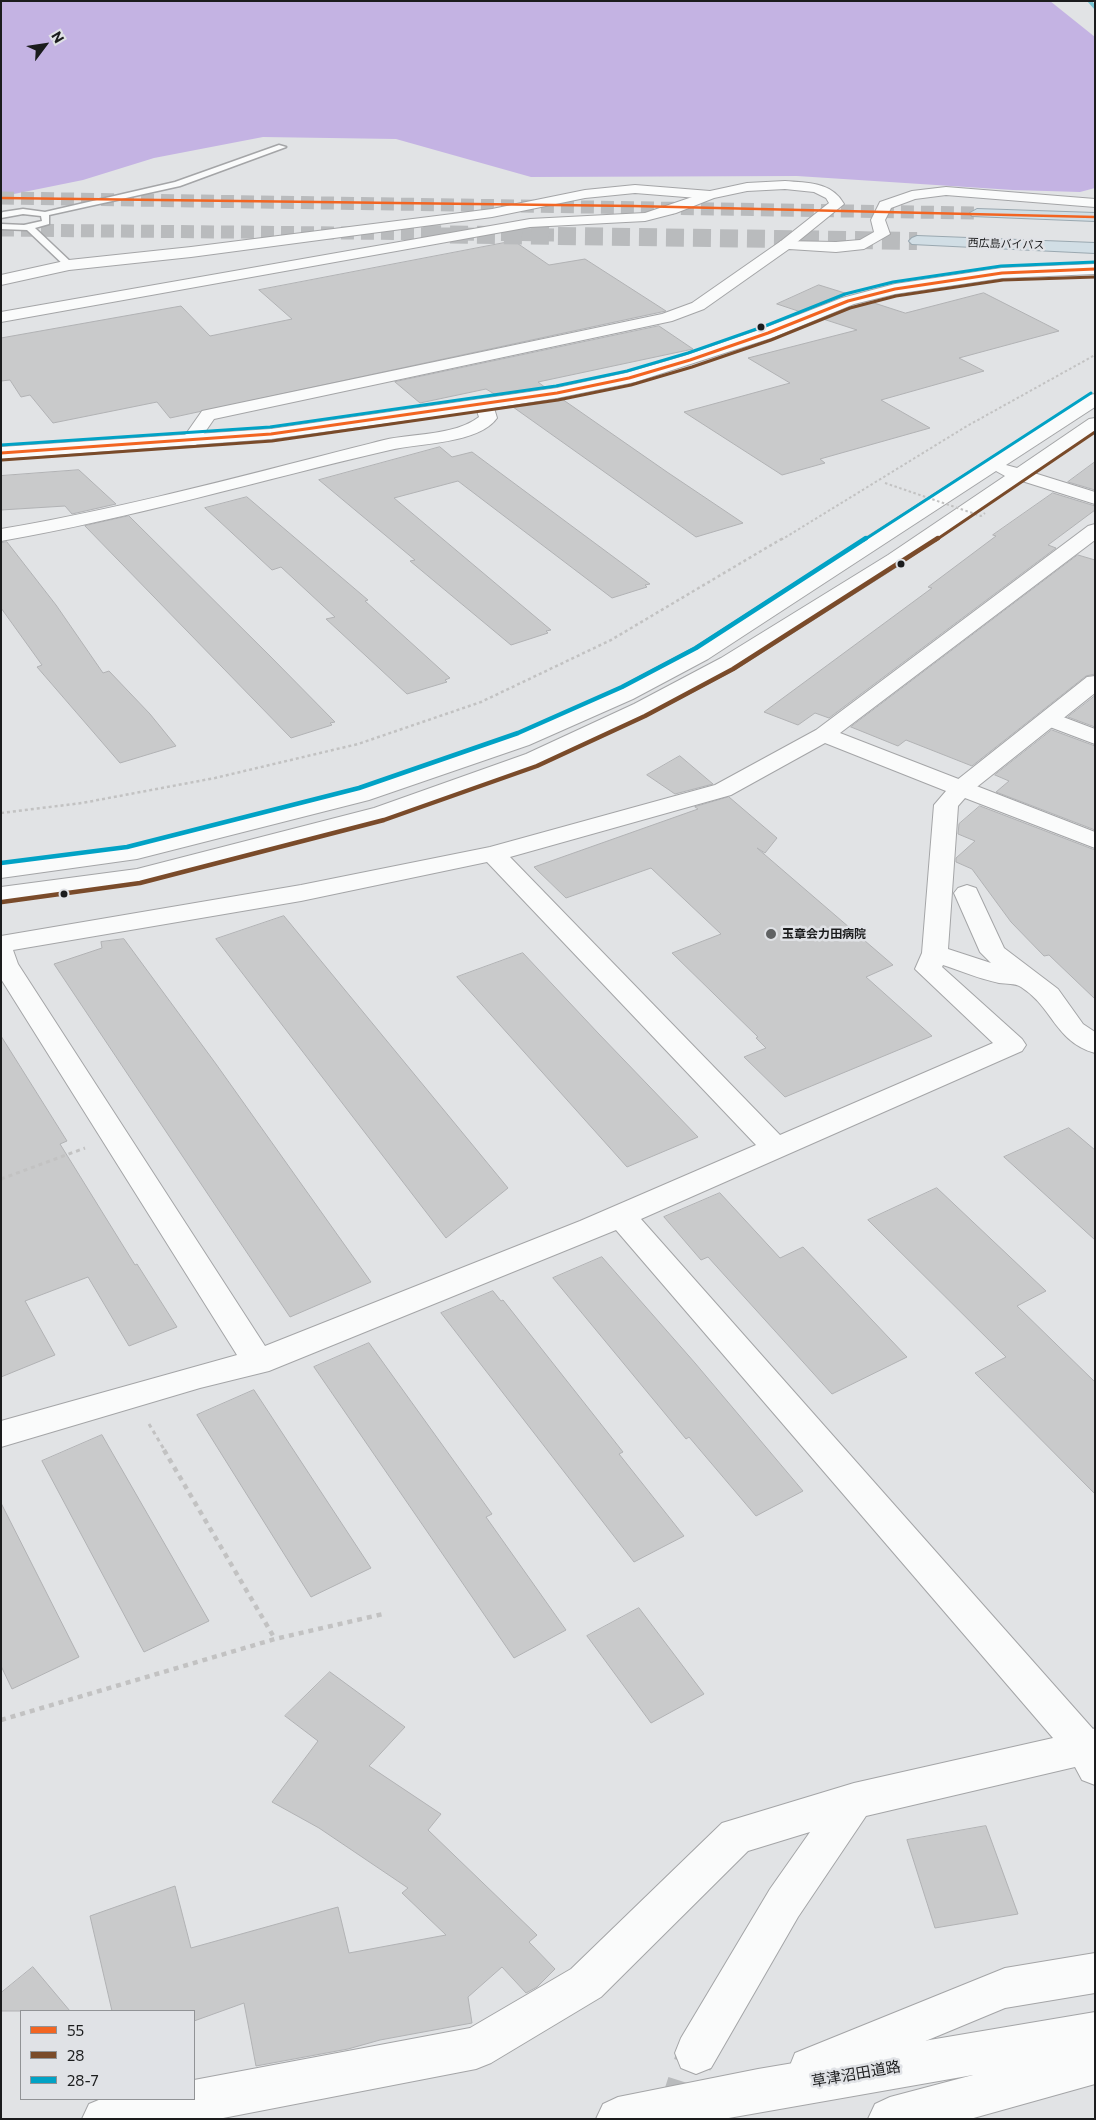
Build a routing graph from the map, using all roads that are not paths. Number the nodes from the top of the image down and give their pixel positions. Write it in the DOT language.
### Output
graph roads {
  1 [pos="282,147"];
  2 [pos="710,195"];
  3 [pos="1095,203"];
  4 [pos="977,213"];
  5 [pos="45,214"];
  6 [pos="1,216"];
  7 [pos="1095,217"];
  8 [pos="1,226"];
  9 [pos="30,228"];
  10 [pos="917,241"];
  11 [pos="786,244"];
  12 [pos="1095,248"];
  13 [pos="69,265"];
  14 [pos="1095,269"];
  15 [pos="1,280"];
  16 [pos="1,317"];
  17 [pos="1095,399"];
  18 [pos="484,406"];
  19 [pos="1095,423"];
  20 [pos="190,441"];
  21 [pos="1,453"];
  22 [pos="992,466"];
  23 [pos="1018,474"];
  24 [pos="1095,498"];
  25 [pos="1095,530"];
  26 [pos="1,535"];
  27 [pos="1095,682"];
  28 [pos="1050,719"];
  29 [pos="824,735"];
  30 [pos="1095,736"];
  31 [pos="960,789"];
  32 [pos="1095,841"];
  33 [pos="493,854"];
  34 [pos="1,871"];
  35 [pos="967,893"];
  36 [pos="1,895"];
  37 [pos="1,944"];
  38 [pos="1,951"];
  39 [pos="935,953"];
  40 [pos="1026,977"];
  41 [pos="12,997"];
  42 [pos="1095,1044"];
  43 [pos="776,1148"];
  44 [pos="621,1216"];
  45 [pos="258,1362"];
  46 [pos="1,1434"];
  47 [pos="1092,1754"];
  48 [pos="854,1801"];
  49 [pos="1095,1974"];
  50 [pos="1095,2033"];
  51 [pos="696,2053"];
  52 [pos="1095,2063"];
  53 [pos="758,2090"];
  54 [pos="104,2119"];
  55 [pos="618,2119"];
  56 [pos="890,2119"];
  1 -- 5 [label="lane"];
  2 -- 11 [label="street"];
  2 -- 13 [label="street"];
  2 -- 16 [label="street"];
  3 -- 11 [label="street"];
  4 -- 7 [label="highway"];
  5 -- 6 [label="lane"];
  5 -- 9 [label="lane"];
  8 -- 9 [label="lane"];
  9 -- 13 [label="lane"];
  10 -- 12 [label="highway, 西広島バイパス"];
  11 -- 20 [label="street"];
  13 -- 15 [label="street"];
  14 -- 18 [label="street"];
  17 -- 22 [label="street"];
  18 -- 20 [label="street"];
  18 -- 26 [label="street"];
  19 -- 23 [label="street"];
  20 -- 21 [label="street"];
  22 -- 23 [label="street"];
  22 -- 34 [label="street"];
  23 -- 24 [label="street"];
  23 -- 36 [label="street"];
  25 -- 29 [label="street"];
  27 -- 28 [label="street"];
  28 -- 30 [label="street"];
  28 -- 31 [label="street"];
  29 -- 31 [label="street"];
  29 -- 33 [label="street"];
  31 -- 32 [label="street"];
  31 -- 39 [label="street"];
  33 -- 37 [label="street"];
  33 -- 43 [label="street"];
  35 -- 40 [label="street"];
  38 -- 41 [label="street"];
  39 -- 40 [label="street"];
  39 -- 43 [label="street"];
  40 -- 42 [label="street"];
  41 -- 45 [label="street"];
  43 -- 44 [label="street"];
  44 -- 45 [label="street"];
  44 -- 47 [label="street"];
  45 -- 46 [label="street"];
  47 -- 48 [label="street"];
  48 -- 51 [label="street"];
  48 -- 54 [label="street"];
  49 -- 53 [label="street"];
  50 -- 53 [label="street, 草津沼田道路"];
  52 -- 56 [label="street"];
  53 -- 55 [label="street, 草津沼田道路"];
}
